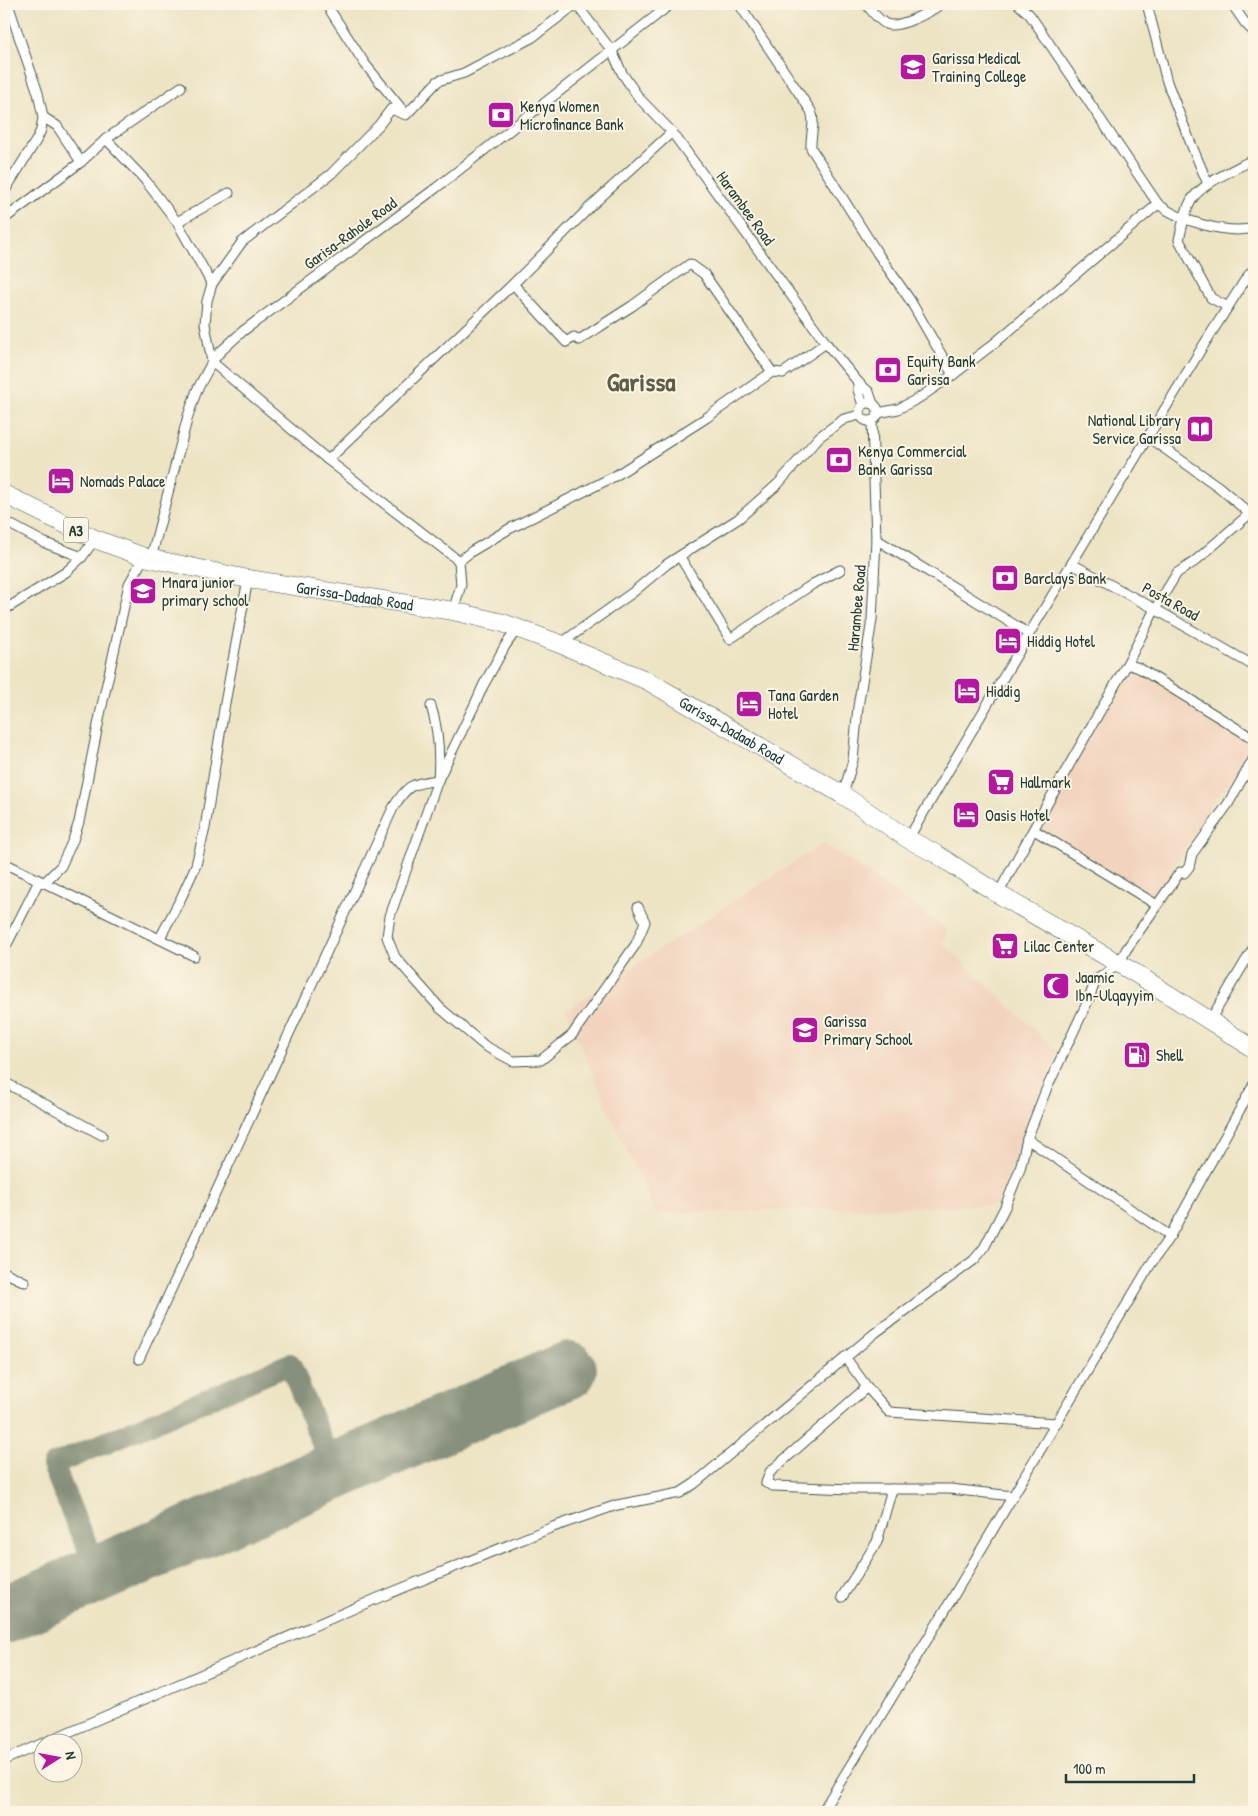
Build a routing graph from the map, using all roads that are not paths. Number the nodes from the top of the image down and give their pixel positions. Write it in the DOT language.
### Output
graph roads {
  1 [pos="8,4"];
  2 [pos="326,4"];
  3 [pos="576,4"];
  4 [pos="671,4"];
  5 [pos="739,4"];
  6 [pos="866,4"];
  7 [pos="941,4"];
  8 [pos="1018,4"];
  9 [pos="1147,4"];
  10 [pos="1232,4"];
  11 [pos="1254,32"];
  12 [pos="612,51"];
  13 [pos="181,87"];
  14 [pos="406,115"];
  15 [pos="43,118"];
  16 [pos="672,132"];
  17 [pos="106,139"];
  18 [pos="1254,159"];
  19 [pos="81,162"];
  20 [pos="1208,184"];
  21 [pos="4,192"];
  22 [pos="229,193"];
  23 [pos="1158,204"];
  24 [pos="1184,218"];
  25 [pos="4,219"];
  26 [pos="177,222"];
  27 [pos="1254,228"];
  28 [pos="1254,269"];
  29 [pos="212,284"];
  30 [pos="513,284"];
  31 [pos="1228,307"];
  32 [pos="826,343"];
  33 [pos="212,362"];
  34 [pos="772,372"];
  35 [pos="953,375"];
  36 [pos="858,382"];
  37 [pos="873,404"];
  38 [pos="863,405"];
  39 [pos="878,413"];
  40 [pos="860,415"];
  41 [pos="872,421"];
  42 [pos="1148,437"];
  43 [pos="328,460"];
  44 [pos="4,494"];
  45 [pos="1252,512"];
  46 [pos="4,521"];
  47 [pos="95,539"];
  48 [pos="876,539"];
  49 [pos="82,557"];
  50 [pos="147,557"];
  51 [pos="680,557"];
  52 [pos="459,561"];
  53 [pos="1072,564"];
  54 [pos="840,570"];
  55 [pos="248,579"];
  56 [pos="1155,609"];
  57 [pos="4,610"];
  58 [pos="453,611"];
  59 [pos="517,629"];
  60 [pos="1028,634"];
  61 [pos="560,644"];
  62 [pos="1127,664"];
  63 [pos="1254,666"];
  64 [pos="431,706"];
  65 [pos="1254,739"];
  66 [pos="1254,758"];
  67 [pos="438,780"];
  68 [pos="843,795"];
  69 [pos="1034,830"];
  70 [pos="908,839"];
  71 [pos="4,863"];
  72 [pos="42,882"];
  73 [pos="998,894"];
  74 [pos="1157,905"];
  75 [pos="638,907"];
  76 [pos="160,938"];
  77 [pos="1254,947"];
  78 [pos="4,950"];
  79 [pos="194,956"];
  80 [pos="1119,964"];
  81 [pos="1209,1022"];
  82 [pos="1254,1049"];
  83 [pos="4,1082"];
  84 [pos="1254,1084"];
  85 [pos="102,1135"];
  86 [pos="1027,1139"];
  87 [pos="1170,1236"];
  88 [pos="4,1272"];
  89 [pos="25,1282"];
  90 [pos="844,1357"];
  91 [pos="139,1359"];
  92 [pos="867,1388"];
  93 [pos="1057,1423"];
  94 [pos="892,1489"];
  95 [pos="1013,1496"];
  96 [pos="842,1597"];
  97 [pos="4,1760"];
  98 [pos="822,1812"];
  1 -- 15 [label="street"];
  2 -- 14 [label="street"];
  3 -- 12 [label="street, Harambee Road"];
  3 -- 14 [label="street"];
  4 -- 12 [label="street, Garisa-Rahole Road"];
  5 -- 35 [label="street"];
  6 -- 7 [label="street"];
  8 -- 23 [label="street"];
  9 -- 20 [label="street"];
  10 -- 11 [label="street"];
  12 -- 16 [label="street, Harambee Road"];
  12 -- 33 [label="street, Garisa-Rahole Road"];
  13 -- 17 [label="street"];
  14 -- 29 [label="street"];
  15 -- 19 [label="street"];
  15 -- 21 [label="street"];
  16 -- 30 [label="street"];
  16 -- 32 [label="street, Harambee Road"];
  17 -- 19 [label="street"];
  17 -- 26 [label="street"];
  18 -- 20 [label="street"];
  19 -- 25 [label="street"];
  20 -- 24 [label="street"];
  22 -- 26 [label="street"];
  23 -- 24 [label="street"];
  23 -- 35 [label="street"];
  24 -- 27 [label="street"];
  24 -- 31 [label="street"];
  26 -- 29 [label="street"];
  28 -- 31 [label="street"];
  29 -- 33 [label="street"];
  30 -- 34 [label="street"];
  30 -- 43 [label="street"];
  31 -- 42 [label="street"];
  32 -- 34 [label="street"];
  32 -- 36 [label="street, Harambee Road"];
  33 -- 43 [label="street"];
  33 -- 50 [label="street, Garisa-Rahole Road"];
  34 -- 52 [label="street"];
  35 -- 39 [label="street"];
  36 -- 37 [label="street, Harambee Road"];
  36 -- 38 [label="street, Harambee Road"];
  37 -- 38 [label="street"];
  37 -- 39 [label="street"];
  38 -- 40 [label="street"];
  39 -- 41 [label="street"];
  40 -- 41 [label="street"];
  40 -- 51 [label="street"];
  41 -- 48 [label="street, Harambee Road"];
  42 -- 45 [label="street"];
  42 -- 53 [label="street"];
  43 -- 52 [label="street"];
  44 -- 47 [label="highway, A3"];
  45 -- 56 [label="street"];
  46 -- 49 [label="street"];
  47 -- 49 [label="street"];
  47 -- 50 [label="highway, A3"];
  48 -- 60 [label="street"];
  48 -- 68 [label="street, Harambee Road"];
  49 -- 57 [label="street"];
  50 -- 55 [label="highway, Garissa-Dadaab Road / A3"];
  50 -- 72 [label="street, Garisa-Rahole Road"];
  51 -- 54 [label="street"];
  51 -- 61 [label="street"];
  52 -- 58 [label="street"];
  53 -- 56 [label="street, Posta Road"];
  53 -- 60 [label="street"];
  55 -- 58 [label="highway, Garissa-Dadaab Road / A3"];
  55 -- 76 [label="street"];
  56 -- 62 [label="street"];
  56 -- 63 [label="street, Posta Road"];
  58 -- 59 [label="highway, Garissa-Dadaab Road / A3"];
  59 -- 61 [label="highway, Garissa-Dadaab Road / A3"];
  59 -- 67 [label="street"];
  60 -- 70 [label="street"];
  61 -- 68 [label="highway, Garissa-Dadaab Road / A3"];
  62 -- 65 [label="street"];
  62 -- 69 [label="street"];
  64 -- 67 [label="street"];
  66 -- 74 [label="street"];
  67 -- 75 [label="street"];
  67 -- 91 [label="street"];
  68 -- 70 [label="highway, Garissa-Dadaab Road / A3"];
  69 -- 73 [label="street"];
  69 -- 74 [label="street"];
  70 -- 73 [label="highway, Garissa-Dadaab Road / A3"];
  71 -- 72 [label="street"];
  72 -- 76 [label="street"];
  72 -- 78 [label="street, Garisa-Rahole Road"];
  73 -- 80 [label="highway, Garissa-Dadaab Road / A3"];
  74 -- 80 [label="street"];
  76 -- 79 [label="street"];
  77 -- 81 [label="street"];
  80 -- 81 [label="highway, Garissa-Dadaab Road / A3"];
  80 -- 86 [label="street"];
  81 -- 82 [label="highway, Garissa-Dadaab Road / A3"];
  83 -- 85 [label="street"];
  84 -- 87 [label="street"];
  86 -- 87 [label="street"];
  86 -- 90 [label="street"];
  87 -- 93 [label="street"];
  88 -- 89 [label="street"];
  90 -- 92 [label="street"];
  90 -- 97 [label="street"];
  92 -- 93 [label="street"];
  92 -- 94 [label="street"];
  93 -- 95 [label="street"];
  94 -- 95 [label="street"];
  94 -- 96 [label="street"];
  95 -- 98 [label="street"];
}
